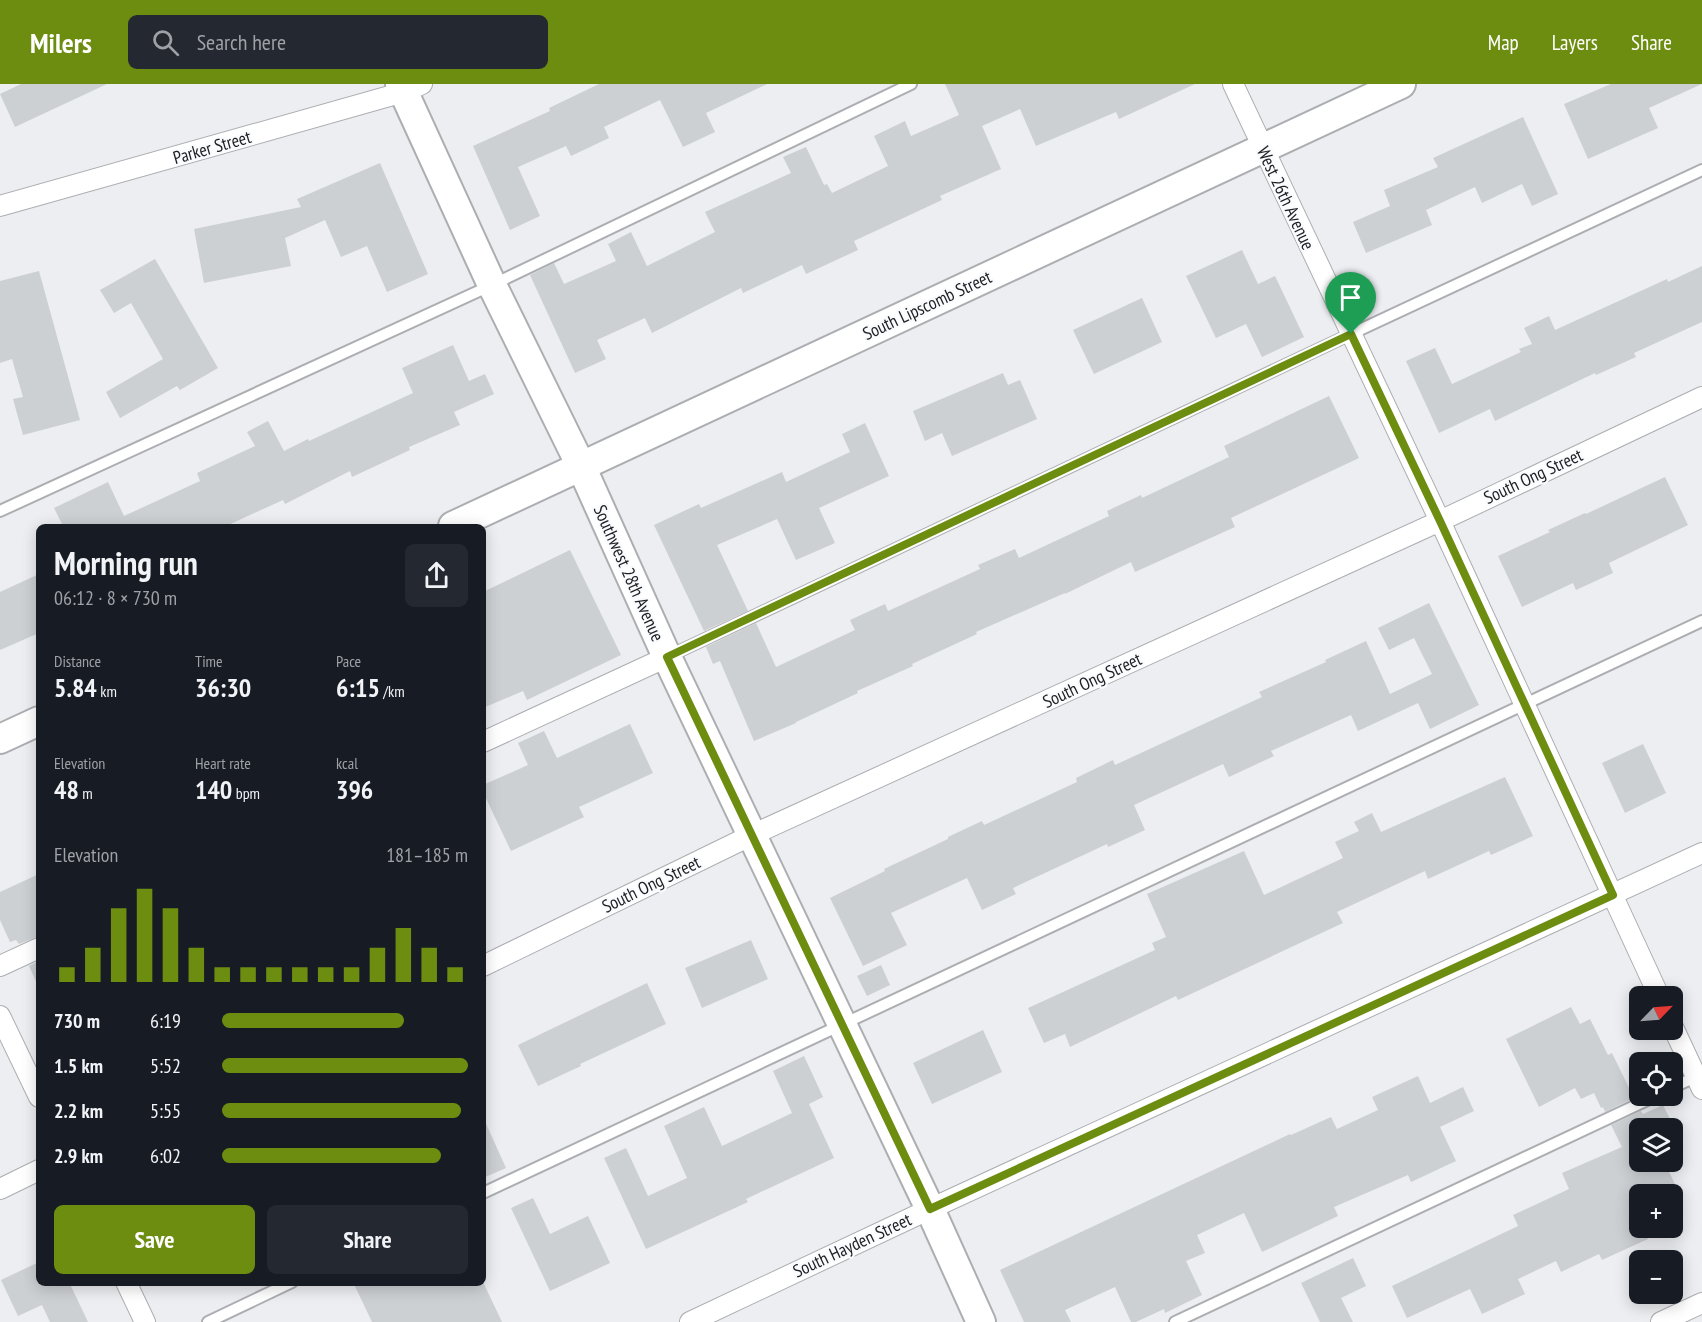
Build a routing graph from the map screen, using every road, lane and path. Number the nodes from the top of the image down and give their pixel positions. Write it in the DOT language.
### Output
graph roads {
  1 [pos="911,84"];
  2 [pos="1233,84"];
  3 [pos="1401,84"];
  4 [pos="409,87"];
  5 [pos="1263,148"];
  6 [pos="1702,170"];
  7 [pos="0,206"];
  8 [pos="492,285"];
  9 [pos="1351,334"];
  10 [pos="1702,397"];
  11 [pos="581,466"];
  12 [pos="0,511"];
  13 [pos="1440,521"];
  14 [pos="457,524"];
  15 [pos="1702,621"];
  16 [pos="667,657"];
  17 [pos="1524,704"];
  18 [pos="36,722"];
  19 [pos="0,739"];
  20 [pos="486,741"];
  21 [pos="752,835"];
  22 [pos="1702,853"];
  23 [pos="1613,895"];
  24 [pos="36,949"];
  25 [pos="486,965"];
  26 [pos="0,966"];
  27 [pos="1654,986"];
  28 [pos="0,1016"];
  29 [pos="843,1025"];
  30 [pos="1680,1040"];
  31 [pos="1700,1080"];
  32 [pos="1683,1085"];
  33 [pos="36,1091"];
  34 [pos="1635,1106"];
  35 [pos="36,1171"];
  36 [pos="0,1189"];
  37 [pos="486,1192"];
  38 [pos="930,1209"];
  39 [pos="128,1286"];
  40 [pos="284,1286"];
  41 [pos="1702,1303"];
  42 [pos="145,1322"];
  43 [pos="208,1322"];
  44 [pos="690,1322"];
  45 [pos="981,1322"];
  46 [pos="1175,1322"];
  47 [pos="1660,1322"];
  1 -- 8 [label="lane"];
  2 -- 5 [label="street, West 26th Avenue"];
  3 -- 5 [label="main road, South Lipscomb Street"];
  4 -- 7 [label="street, Parker Street"];
  4 -- 8 [label="main road, Southwest 28th Avenue"];
  5 -- 9 [label="street, West 26th Avenue"];
  5 -- 11 [label="main road, South Lipscomb Street"];
  6 -- 9 [label="lane"];
  8 -- 11 [label="main road, Southwest 28th Avenue"];
  8 -- 12 [label="lane"];
  9 -- 13 [label="street, West 26th Avenue"];
  9 -- 16 [label="lane"];
  10 -- 13 [label="street, South Ong Street"];
  11 -- 14 [label="main road, South Lipscomb Street"];
  11 -- 16 [label="main road, Southwest 28th Avenue"];
  13 -- 17 [label="street, West 26th Avenue"];
  13 -- 21 [label="street, South Ong Street"];
  15 -- 17 [label="lane"];
  16 -- 20 [label="street"];
  16 -- 21 [label="main road, Southwest 28th Avenue"];
  17 -- 23 [label="street, West 26th Avenue"];
  17 -- 29 [label="lane"];
  18 -- 19 [label="main road"];
  21 -- 25 [label="street, South Ong Street"];
  21 -- 29 [label="main road, Southwest 28th Avenue"];
  22 -- 23 [label="street, South Hayden Street"];
  23 -- 27 [label="street, West 26th Avenue"];
  23 -- 38 [label="street, South Hayden Street"];
  24 -- 26 [label="street"];
  28 -- 33 [label="street"];
  29 -- 37 [label="lane"];
  29 -- 38 [label="main road, Southwest 28th Avenue"];
  30 -- 31 [label="street"];
  31 -- 32 [label="lane"];
  34 -- 46 [label="lane"];
  35 -- 36 [label="street"];
  38 -- 44 [label="street, South Hayden Street"];
  38 -- 45 [label="main road, Southwest 28th Avenue"];
  39 -- 42 [label="street"];
  40 -- 43 [label="lane"];
  41 -- 47 [label="street"];
}
